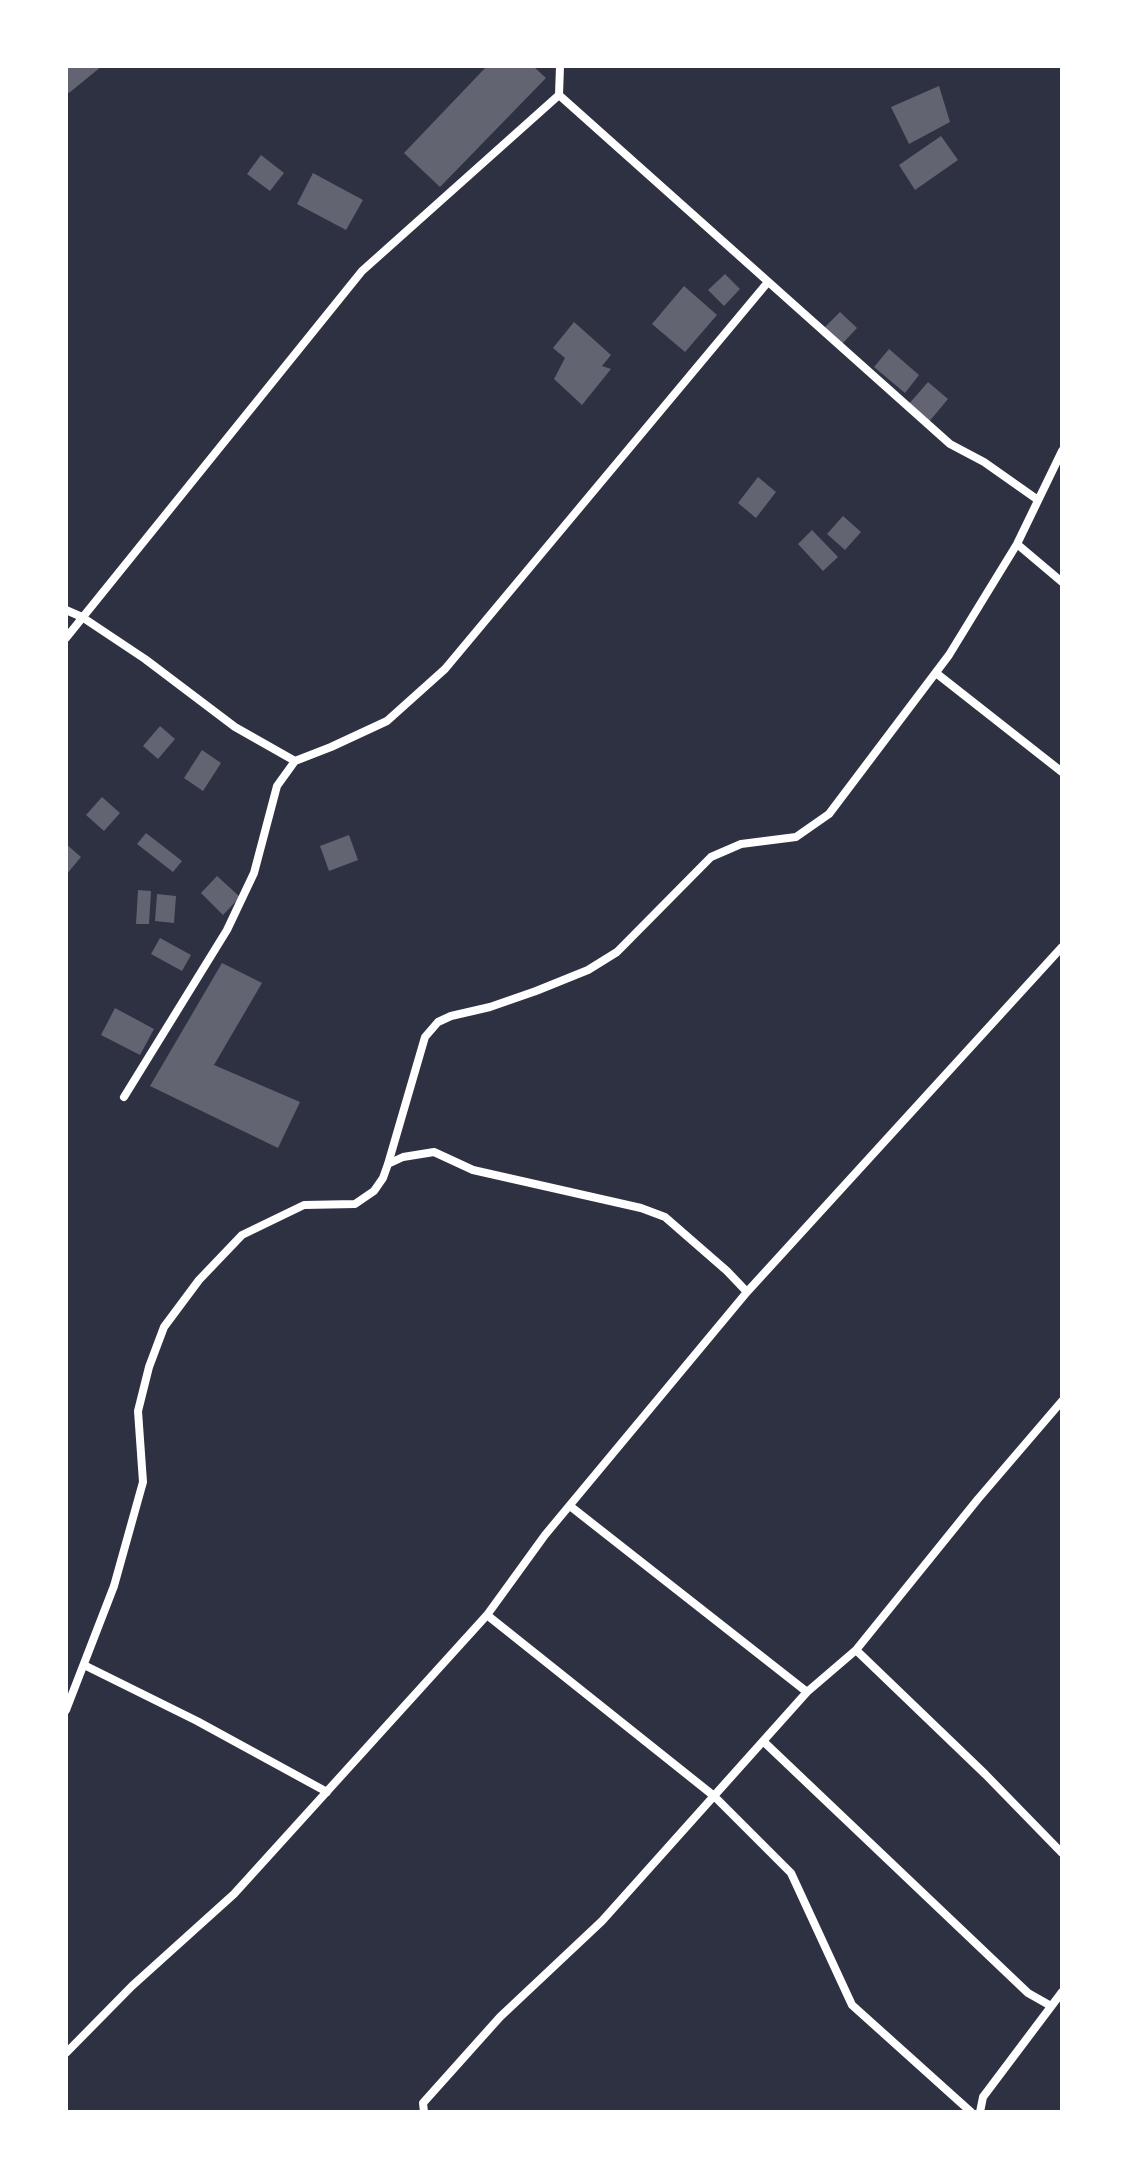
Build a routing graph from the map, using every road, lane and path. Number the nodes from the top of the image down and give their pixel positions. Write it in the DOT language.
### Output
graph roads {
  1 [pos="560,66"];
  2 [pos="559,95"];
  3 [pos="768,282"];
  4 [pos="1062,451"];
  5 [pos="1038,500"];
  6 [pos="1017,544"];
  7 [pos="1062,582"];
  8 [pos="66,610"];
  9 [pos="82,617"];
  10 [pos="66,638"];
  11 [pos="936,673"];
  12 [pos="295,761"];
  13 [pos="1062,772"];
  14 [pos="1062,947"];
  15 [pos="124,1097"];
  16 [pos="388,1164"];
  17 [pos="747,1292"];
  18 [pos="1062,1401"];
  19 [pos="570,1506"];
  20 [pos="487,1615"];
  21 [pos="856,1650"];
  22 [pos="84,1665"];
  23 [pos="807,1692"];
  24 [pos="66,1710"];
  25 [pos="763,1741"];
  26 [pos="327,1792"];
  27 [pos="714,1796"];
  28 [pos="1062,1853"];
  29 [pos="1062,1992"];
  30 [pos="1051,2006"];
  31 [pos="66,2053"];
  32 [pos="424,2112"];
  33 [pos="971,2112"];
  34 [pos="980,2112"];
  1 -- 2 [label="street"];
  2 -- 3 [label="street"];
  2 -- 9 [label="street"];
  3 -- 5 [label="street"];
  3 -- 12 [label="street"];
  4 -- 5 [label="street"];
  5 -- 6 [label="street"];
  6 -- 7 [label="street"];
  6 -- 11 [label="street"];
  8 -- 9 [label="street"];
  9 -- 10 [label="street"];
  9 -- 12 [label="street"];
  11 -- 13 [label="street"];
  11 -- 16 [label="street"];
  12 -- 15 [label="street"];
  14 -- 17 [label="street"];
  16 -- 17 [label="street"];
  16 -- 22 [label="street"];
  17 -- 19 [label="street"];
  18 -- 21 [label="street"];
  19 -- 20 [label="street"];
  19 -- 23 [label="street"];
  20 -- 26 [label="street"];
  20 -- 27 [label="street"];
  21 -- 23 [label="street"];
  21 -- 28 [label="street"];
  22 -- 24 [label="street"];
  22 -- 26 [label="street"];
  23 -- 25 [label="street"];
  25 -- 27 [label="street"];
  25 -- 30 [label="street"];
  26 -- 31 [label="street"];
  27 -- 32 [label="street"];
  27 -- 33 [label="street"];
  29 -- 30 [label="street"];
  30 -- 34 [label="street"];
}
